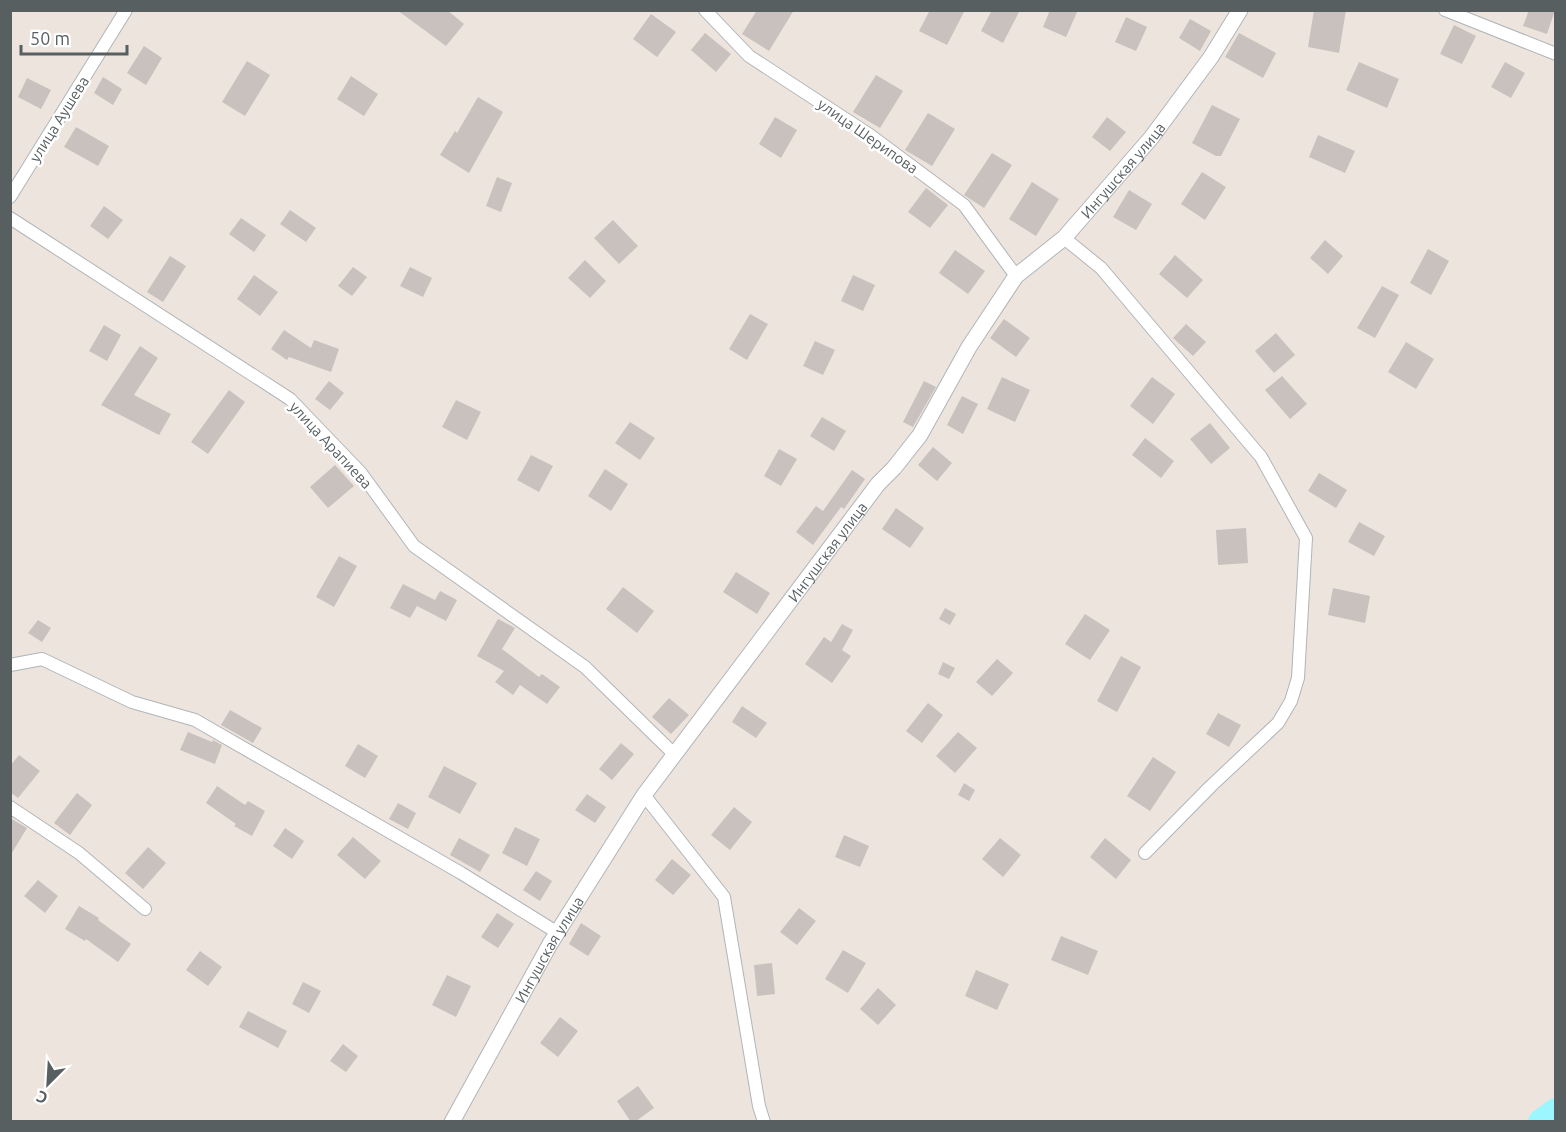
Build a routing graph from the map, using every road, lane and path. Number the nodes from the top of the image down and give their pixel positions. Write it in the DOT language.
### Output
graph roads {
  1 [pos="126,10"];
  2 [pos="705,10"];
  3 [pos="1240,10"];
  4 [pos="1445,10"];
  5 [pos="1556,54"];
  6 [pos="10,197"];
  7 [pos="10,218"];
  8 [pos="1064,238"];
  9 [pos="1016,276"];
  10 [pos="10,665"];
  11 [pos="675,755"];
  12 [pos="645,795"];
  13 [pos="10,807"];
  14 [pos="1145,853"];
  15 [pos="145,909"];
  16 [pos="558,933"];
  17 [pos="452,1122"];
  18 [pos="764,1122"];
  1 -- 6 [label="street, улица Аушева"];
  2 -- 9 [label="street, улица Шерипова"];
  3 -- 8 [label="street, Ингушская улица"];
  4 -- 5 [label="street"];
  7 -- 11 [label="street, улица Арапиева"];
  8 -- 9 [label="street, Ингушская улица"];
  8 -- 14 [label="street"];
  9 -- 11 [label="street, Ингушская улица"];
  10 -- 16 [label="street"];
  11 -- 12 [label="street, Ингушская улица"];
  12 -- 16 [label="street, Ингушская улица"];
  12 -- 18 [label="street"];
  13 -- 15 [label="street"];
  16 -- 17 [label="street, Ингушская улица"];
}
